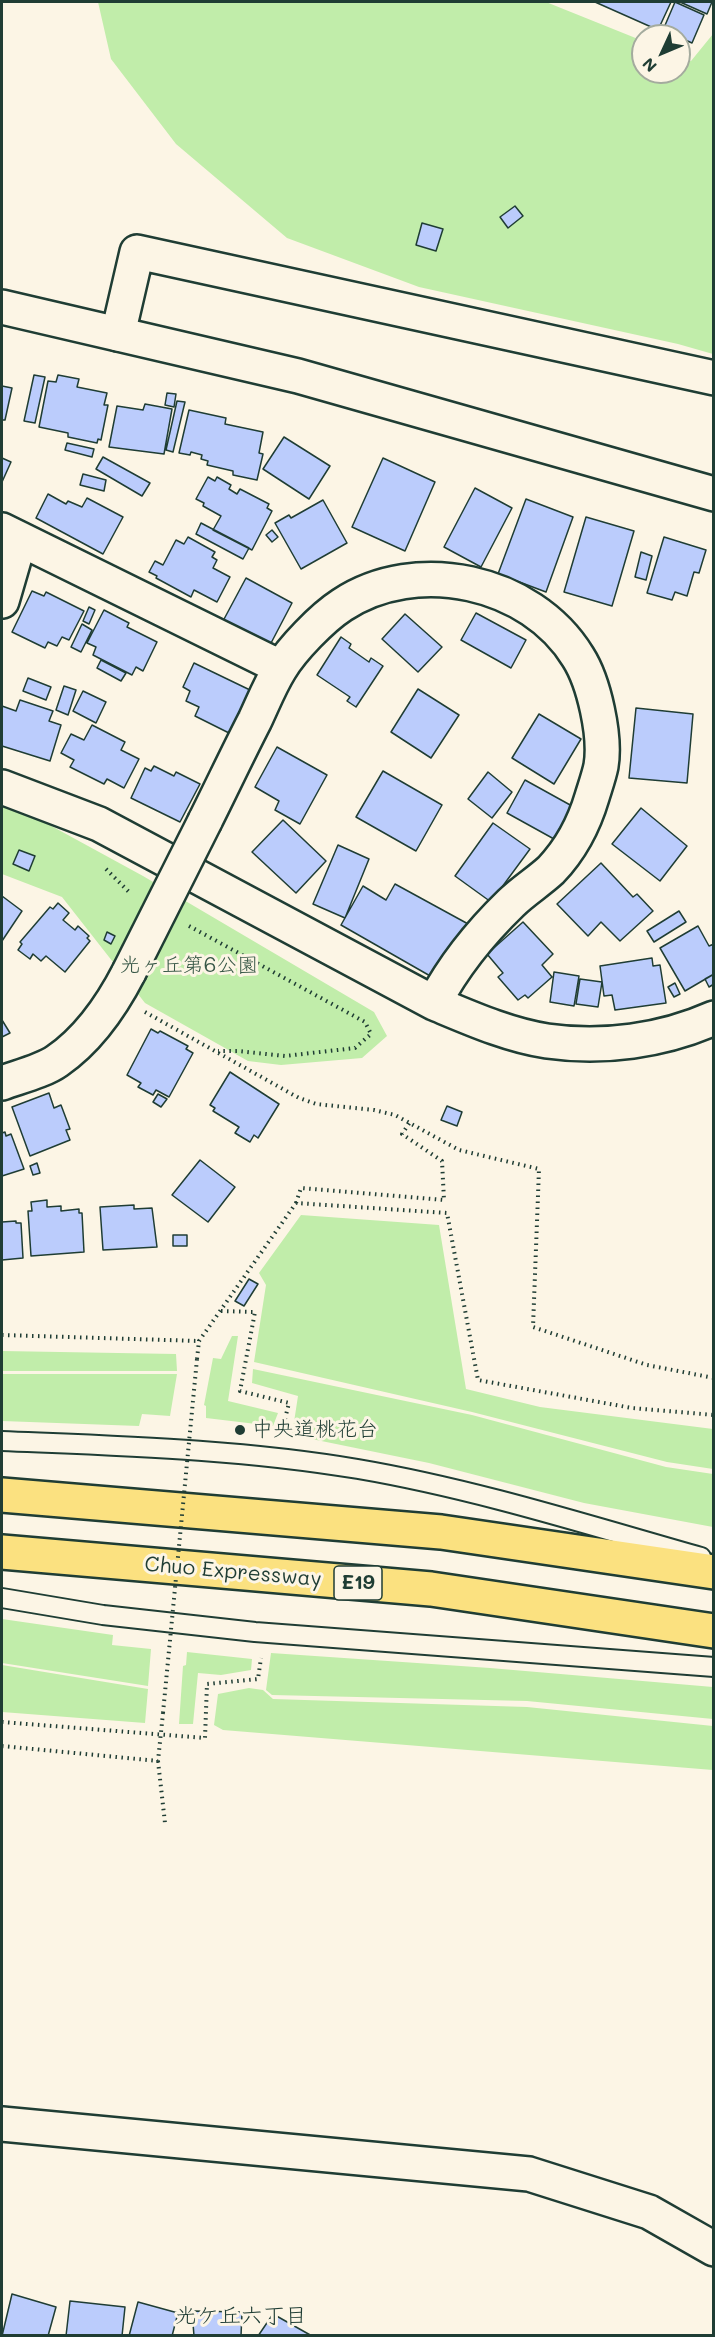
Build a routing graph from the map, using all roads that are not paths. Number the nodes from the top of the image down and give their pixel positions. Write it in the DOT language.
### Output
graph roads {
  1 [pos="2,307"];
  2 [pos="118,334"];
  3 [pos="714,378"];
  4 [pos="714,494"];
  5 [pos="11,534"];
  6 [pos="2,601"];
  7 [pos="280,668"];
  8 [pos="2,787"];
  9 [pos="434,1003"];
  10 [pos="714,1018"];
  11 [pos="2,1083"];
  12 [pos="2,1441"];
  13 [pos="2,1495"];
  14 [pos="2,1552"];
  15 [pos="714,1560"];
  16 [pos="714,1572"];
  17 [pos="2,1598"];
  18 [pos="714,1631"];
  19 [pos="714,1667"];
  20 [pos="2,2124"];
  21 [pos="714,2249"];
  1 -- 2 [label="street"];
  2 -- 3 [label="street"];
  2 -- 4 [label="street"];
  5 -- 6 [label="street"];
  5 -- 7 [label="street"];
  7 -- 9 [label="street"];
  7 -- 11 [label="street, bridge"];
  8 -- 9 [label="street"];
  9 -- 10 [label="street"];
  12 -- 15 [label="lane"];
  13 -- 16 [label="highway"];
  14 -- 18 [label="highway, Chuo Expressway / E19"];
  17 -- 19 [label="lane"];
  20 -- 21 [label="street"];
}
